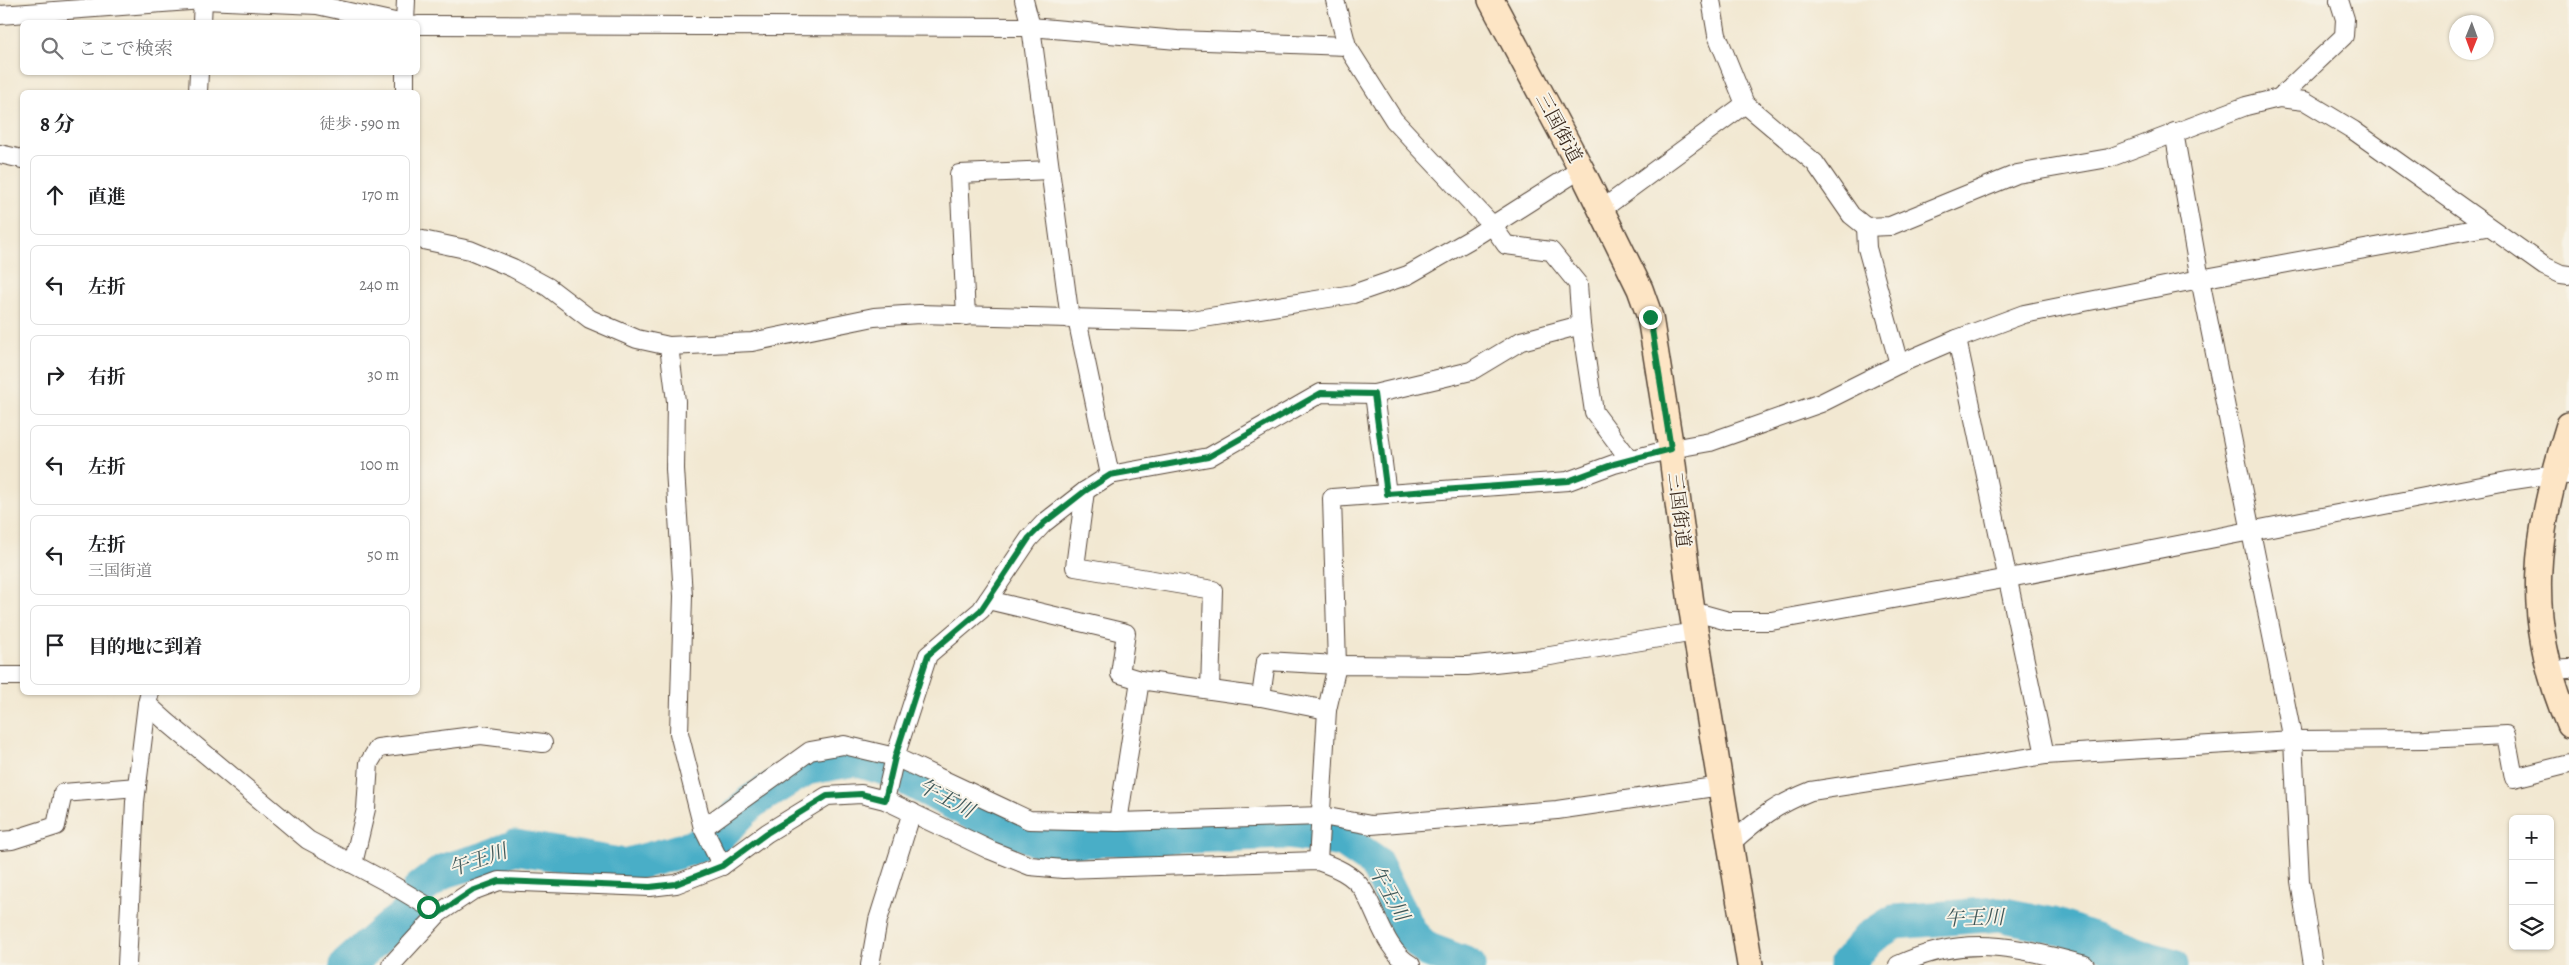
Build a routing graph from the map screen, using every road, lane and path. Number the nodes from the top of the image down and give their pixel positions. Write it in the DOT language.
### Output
graph roads {
  1 [pos="203,0"];
  2 [pos="406,0"];
  3 [pos="1024,0"];
  4 [pos="1335,0"];
  5 [pos="1491,0"];
  6 [pos="1711,0"];
  7 [pos="2339,0"];
  8 [pos="0,15"];
  9 [pos="202,20"];
  10 [pos="386,20"];
  11 [pos="405,20"];
  12 [pos="420,25"];
  13 [pos="1032,27"];
  14 [pos="1347,46"];
  15 [pos="199,75"];
  16 [pos="405,75"];
  17 [pos="198,90"];
  18 [pos="405,90"];
  19 [pos="2279,98"];
  20 [pos="1745,104"];
  21 [pos="2174,132"];
  22 [pos="0,154"];
  23 [pos="20,159"];
  24 [pos="1581,169"];
  25 [pos="1050,170"];
  26 [pos="1601,210"];
  27 [pos="1492,225"];
  28 [pos="1866,227"];
  29 [pos="2486,227"];
  30 [pos="420,239"];
  31 [pos="2569,275"];
  32 [pos="2200,279"];
  33 [pos="966,316"];
  34 [pos="1073,319"];
  35 [pos="1581,325"];
  36 [pos="1957,339"];
  37 [pos="669,346"];
  38 [pos="1899,364"];
  39 [pos="1374,394"];
  40 [pos="2569,425"];
  41 [pos="1671,449"];
  42 [pos="1630,460"];
  43 [pos="1110,475"];
  44 [pos="2561,475"];
  45 [pos="1085,491"];
  46 [pos="1387,494"];
  47 [pos="2251,530"];
  48 [pos="2009,578"];
  49 [pos="988,600"];
  50 [pos="1693,621"];
  51 [pos="1337,665"];
  52 [pos="2559,670"];
  53 [pos="0,676"];
  54 [pos="20,676"];
  55 [pos="1140,680"];
  56 [pos="1210,690"];
  57 [pos="1261,697"];
  58 [pos="149,698"];
  59 [pos="1327,710"];
  60 [pos="2569,726"];
  61 [pos="2293,740"];
  62 [pos="542,743"];
  63 [pos="2045,754"];
  64 [pos="895,757"];
  65 [pos="2569,764"];
  66 [pos="1721,786"];
  67 [pos="136,787"];
  68 [pos="886,795"];
  69 [pos="912,812"];
  70 [pos="1322,816"];
  71 [pos="1118,822"];
  72 [pos="703,828"];
  73 [pos="0,840"];
  74 [pos="1731,843"];
  75 [pos="1318,858"];
  76 [pos="720,863"];
  77 [pos="353,864"];
  78 [pos="433,910"];
  79 [pos="2025,957"];
  80 [pos="1402,963"];
  81 [pos="127,965"];
  82 [pos="391,965"];
  83 [pos="870,965"];
  84 [pos="1750,965"];
  85 [pos="1898,965"];
  86 [pos="2085,965"];
  87 [pos="2313,965"];
  1 -- 8 [label="street"];
  1 -- 9 [label="street"];
  1 -- 10 [label="street"];
  2 -- 11 [label="street"];
  3 -- 13 [label="street"];
  4 -- 14 [label="street"];
  5 -- 24 [label="street, 三国街道"];
  6 -- 20 [label="street"];
  7 -- 19 [label="street"];
  12 -- 13 [label="street"];
  13 -- 14 [label="street"];
  13 -- 25 [label="street"];
  14 -- 27 [label="street"];
  15 -- 17 [label="street"];
  16 -- 18 [label="street"];
  19 -- 21 [label="street"];
  19 -- 29 [label="street"];
  20 -- 26 [label="street"];
  20 -- 28 [label="street"];
  21 -- 28 [label="street"];
  21 -- 32 [label="street"];
  22 -- 23 [label="street"];
  24 -- 26 [label="street, 三国街道"];
  24 -- 27 [label="street"];
  25 -- 33 [label="street"];
  25 -- 34 [label="street"];
  26 -- 41 [label="street, 三国街道"];
  27 -- 34 [label="street"];
  27 -- 35 [label="street"];
  28 -- 38 [label="street"];
  29 -- 31 [label="street"];
  29 -- 32 [label="street"];
  30 -- 37 [label="street"];
  32 -- 36 [label="street"];
  32 -- 47 [label="street"];
  33 -- 34 [label="street"];
  33 -- 37 [label="street"];
  34 -- 43 [label="street"];
  35 -- 39 [label="street"];
  35 -- 42 [label="street"];
  36 -- 38 [label="street"];
  36 -- 48 [label="street"];
  37 -- 72 [label="street"];
  38 -- 41 [label="street"];
  39 -- 43 [label="street"];
  39 -- 46 [label="street"];
  40 -- 44 [label="street"];
  41 -- 42 [label="street"];
  41 -- 50 [label="street, 三国街道"];
  42 -- 46 [label="street"];
  43 -- 45 [label="street"];
  44 -- 47 [label="street"];
  44 -- 52 [label="street"];
  45 -- 49 [label="street"];
  45 -- 56 [label="street"];
  46 -- 51 [label="street"];
  47 -- 48 [label="street"];
  47 -- 61 [label="street"];
  48 -- 50 [label="street"];
  48 -- 63 [label="street"];
  49 -- 55 [label="street"];
  49 -- 64 [label="street"];
  50 -- 51 [label="street"];
  50 -- 66 [label="street, 三国街道"];
  51 -- 57 [label="street"];
  51 -- 59 [label="street"];
  52 -- 60 [label="street"];
  53 -- 54 [label="street"];
  55 -- 56 [label="street"];
  55 -- 71 [label="street"];
  56 -- 57 [label="street"];
  57 -- 59 [label="street"];
  58 -- 67 [label="street"];
  58 -- 77 [label="street"];
  59 -- 70 [label="street"];
  61 -- 63 [label="street"];
  61 -- 65 [label="street"];
  61 -- 87 [label="street"];
  62 -- 77 [label="street"];
  63 -- 74 [label="street"];
  64 -- 68 [label="street"];
  64 -- 71 [label="street"];
  64 -- 72 [label="street"];
  66 -- 70 [label="street"];
  66 -- 74 [label="street, 三国街道"];
  67 -- 73 [label="street"];
  67 -- 81 [label="street"];
  68 -- 69 [label="street"];
  68 -- 76 [label="street"];
  69 -- 75 [label="street"];
  69 -- 83 [label="street"];
  70 -- 71 [label="street"];
  70 -- 75 [label="street"];
  72 -- 76 [label="street"];
  74 -- 84 [label="street, 三国街道"];
  75 -- 80 [label="street"];
  76 -- 78 [label="street"];
  77 -- 78 [label="street"];
  78 -- 82 [label="street"];
  79 -- 85 [label="street"];
  79 -- 86 [label="street"];
}
